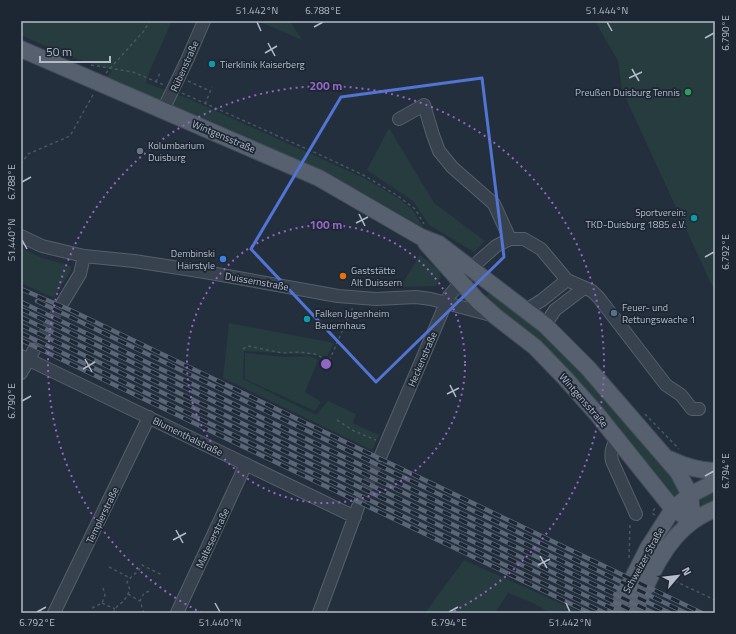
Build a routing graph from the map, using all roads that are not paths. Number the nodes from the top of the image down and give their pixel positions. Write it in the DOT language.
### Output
graph roads {
  1 [pos="204,21"];
  2 [pos="21,49"];
  3 [pos="164,110"];
  4 [pos="399,119"];
  5 [pos="425,233"];
  6 [pos="21,236"];
  7 [pos="510,239"];
  8 [pos="84,256"];
  9 [pos="468,275"];
  10 [pos="567,280"];
  11 [pos="584,288"];
  12 [pos="63,302"];
  13 [pos="445,303"];
  14 [pos="526,310"];
  15 [pos="495,316"];
  16 [pos="545,325"];
  17 [pos="28,355"];
  18 [pos="21,373"];
  19 [pos="699,409"];
  20 [pos="149,417"];
  21 [pos="617,439"];
  22 [pos="383,449"];
  23 [pos="668,459"];
  24 [pos="246,464"];
  25 [pos="715,471"];
  26 [pos="715,482"];
  27 [pos="690,496"];
  28 [pos="673,509"];
  29 [pos="715,509"];
  30 [pos="636,514"];
  31 [pos="693,520"];
  32 [pos="54,613"];
  33 [pos="176,613"];
  34 [pos="318,613"];
  35 [pos="615,613"];
  36 [pos="634,613"];
  1 -- 3 [label="street, Rübenstraße"];
  2 -- 3 [label="main road, Wintgensstraße"];
  3 -- 5 [label="main road, Wintgensstraße"];
  4 -- 7 [label="street"];
  5 -- 9 [label="main road, Wintgensstraße"];
  5 -- 9 [label="main road, Wintgensstraße"];
  6 -- 8 [label="street, Duissernstraße"];
  7 -- 9 [label="street, Heckenstraße"];
  7 -- 10 [label="street"];
  8 -- 12 [label="street"];
  8 -- 13 [label="street, Duissernstraße"];
  9 -- 13 [label="street, Heckenstraße"];
  9 -- 14 [label="main road, Wintgensstraße"];
  9 -- 15 [label="main road, Wintgensstraße"];
  10 -- 11 [label="street"];
  10 -- 14 [label="street"];
  11 -- 16 [label="street"];
  11 -- 19 [label="street"];
  13 -- 15 [label="street, Duissernstraße"];
  13 -- 22 [label="street, Heckenstraße"];
  14 -- 16 [label="main road, Wintgensstraße"];
  15 -- 21 [label="main road, Wintgensstraße"];
  16 -- 23 [label="main road, Wintgensstraße"];
  17 -- 18 [label="street"];
  17 -- 20 [label="street, Blumenthalstraße"];
  20 -- 24 [label="street, Blumenthalstraße"];
  20 -- 32 [label="street, Templerstraße"];
  21 -- 28 [label="main road, Wintgensstraße"];
  21 -- 30 [label="street"];
  23 -- 25 [label="main road, Wintgensstraße"];
  23 -- 27 [label="main road, Wintgensstraße"];
  24 -- 33 [label="street, Malteserstraße"];
  24 -- 34 [label="street, Blumenthalstraße"];
  26 -- 27 [label="main road, Schweizer Straße"];
  27 -- 28 [label="main road, Schweizer Straße"];
  27 -- 31 [label="main road, Wintgensstraße"];
  28 -- 31 [label="main road, Wintgensstraße"];
  28 -- 35 [label="main road, Schweizer Straße"];
  29 -- 31 [label="main road, Schweizer Straße"];
  31 -- 36 [label="main road, Schweizer Straße"];
}
